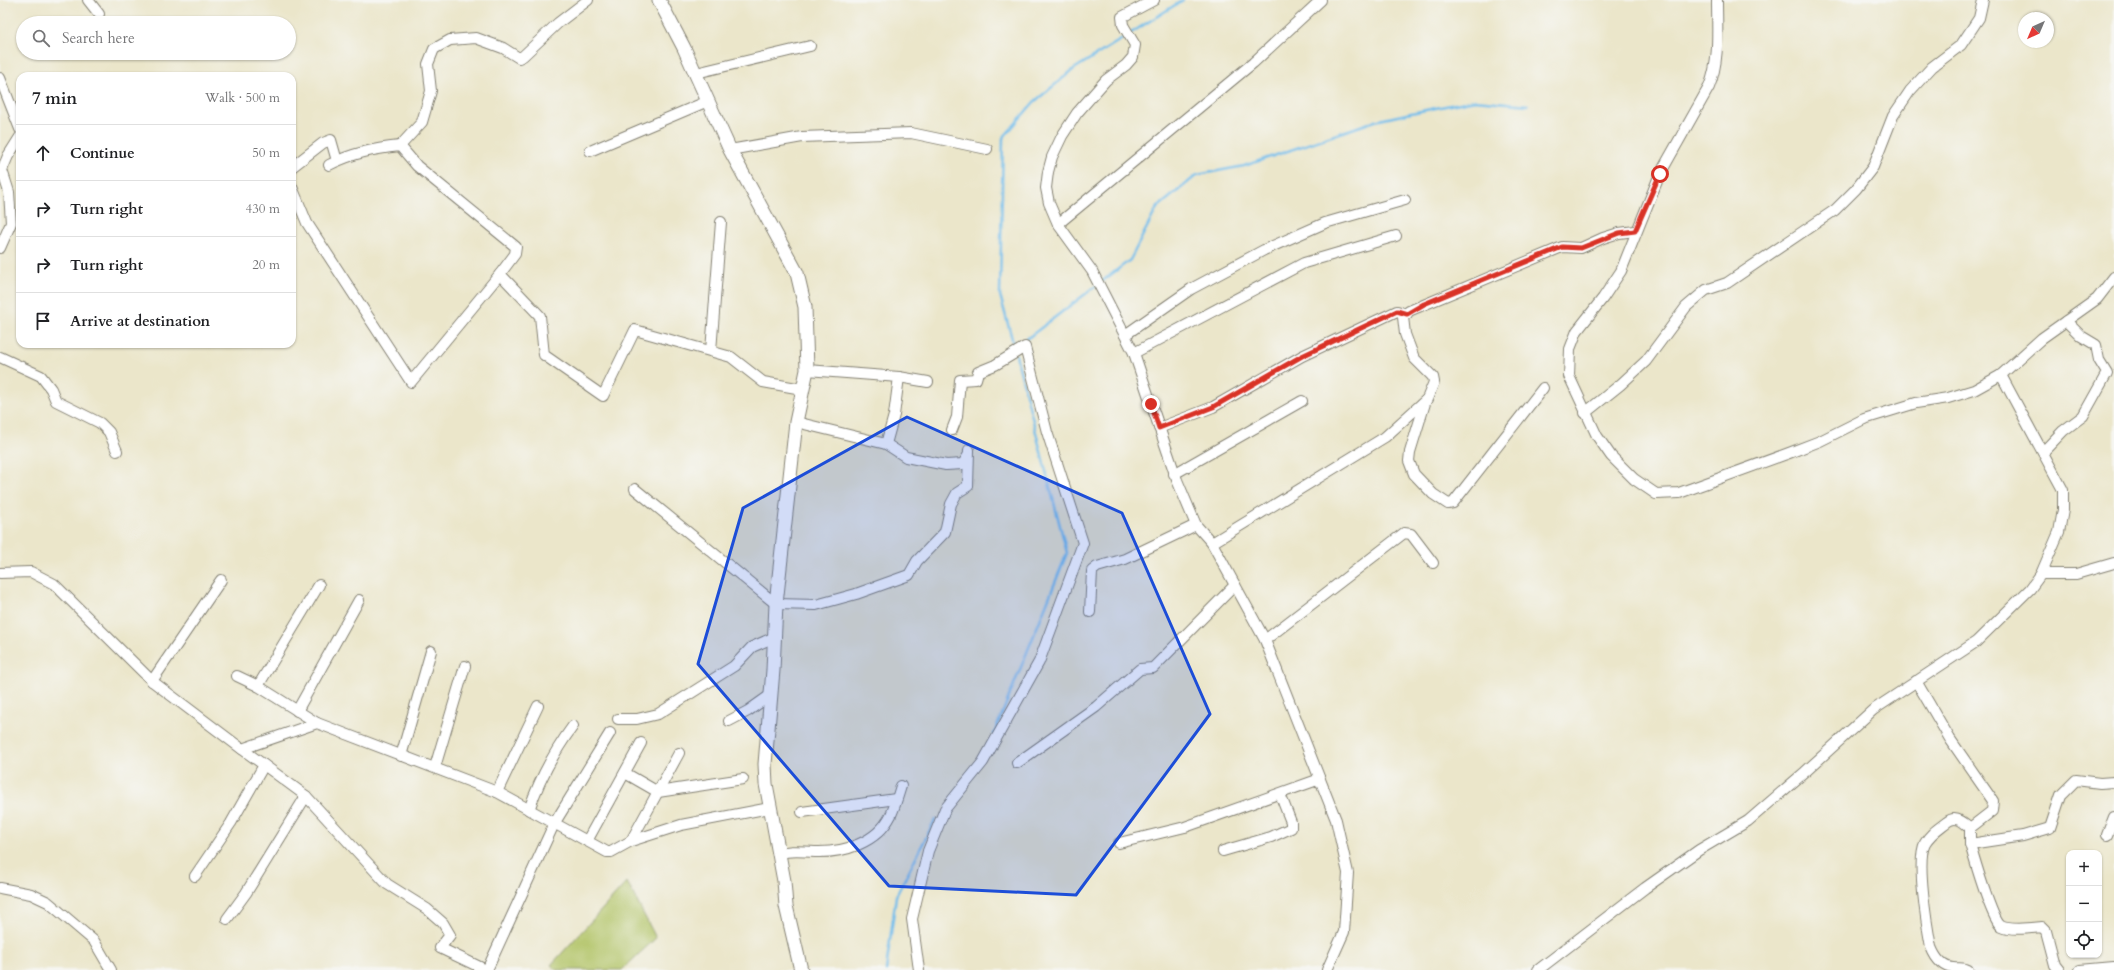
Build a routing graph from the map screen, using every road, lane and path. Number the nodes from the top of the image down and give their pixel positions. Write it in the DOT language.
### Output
graph roads {
  1 [pos="88,0"];
  2 [pos="588,0"];
  3 [pos="1154,0"];
  4 [pos="1321,0"];
  5 [pos="1718,0"];
  6 [pos="1983,0"];
  7 [pos="659,1"];
  8 [pos="99,14"];
  9 [pos="810,46"];
  10 [pos="696,73"];
  11 [pos="0,78"];
  12 [pos="708,101"];
  13 [pos="16,119"];
  14 [pos="16,143"];
  15 [pos="400,146"];
  16 [pos="987,149"];
  17 [pos="730,150"];
  18 [pos="590,151"];
  19 [pos="296,164"];
  20 [pos="296,197"];
  21 [pos="1406,200"];
  22 [pos="721,222"];
  23 [pos="1058,224"];
  24 [pos="1635,231"];
  25 [pos="1396,236"];
  26 [pos="0,248"];
  27 [pos="500,274"];
  28 [pos="2114,277"];
  29 [pos="1407,314"];
  30 [pos="2066,321"];
  31 [pos="1125,335"];
  32 [pos="711,351"];
  33 [pos="1134,353"];
  34 [pos="0,357"];
  35 [pos="807,370"];
  36 [pos="2001,375"];
  37 [pos="899,377"];
  38 [pos="928,382"];
  39 [pos="1543,388"];
  40 [pos="802,389"];
  41 [pos="1427,399"];
  42 [pos="1302,401"];
  43 [pos="1585,413"];
  44 [pos="796,422"];
  45 [pos="1159,428"];
  46 [pos="952,430"];
  47 [pos="886,444"];
  48 [pos="117,451"];
  49 [pos="2042,452"];
  50 [pos="1174,474"];
  51 [pos="635,489"];
  52 [pos="1196,525"];
  53 [pos="1212,543"];
  54 [pos="1433,563"];
  55 [pos="2114,563"];
  56 [pos="0,573"];
  57 [pos="2041,574"];
  58 [pos="221,580"];
  59 [pos="320,585"];
  60 [pos="1235,585"];
  61 [pos="359,600"];
  62 [pos="776,604"];
  63 [pos="1090,612"];
  64 [pos="775,637"];
  65 [pos="1265,640"];
  66 [pos="431,651"];
  67 [pos="465,666"];
  68 [pos="237,676"];
  69 [pos="152,681"];
  70 [pos="1916,681"];
  71 [pos="258,686"];
  72 [pos="772,694"];
  73 [pos="538,706"];
  74 [pos="297,711"];
  75 [pos="618,719"];
  76 [pos="729,721"];
  77 [pos="317,723"];
  78 [pos="572,726"];
  79 [pos="610,733"];
  80 [pos="641,743"];
  81 [pos="242,750"];
  82 [pos="679,753"];
  83 [pos="401,756"];
  84 [pos="1018,763"];
  85 [pos="264,765"];
  86 [pos="435,767"];
  87 [pos="625,773"];
  88 [pos="743,779"];
  89 [pos="1320,779"];
  90 [pos="2114,782"];
  91 [pos="901,786"];
  92 [pos="497,792"];
  93 [pos="658,792"];
  94 [pos="1280,794"];
  95 [pos="306,796"];
  96 [pos="896,799"];
  97 [pos="770,808"];
  98 [pos="529,810"];
  99 [pos="802,812"];
  100 [pos="2114,817"];
  101 [pos="554,824"];
  102 [pos="1970,828"];
  103 [pos="2107,835"];
  104 [pos="587,841"];
  105 [pos="631,841"];
  106 [pos="1119,843"];
  107 [pos="1970,844"];
  108 [pos="1223,851"];
  109 [pos="779,854"];
  110 [pos="195,876"];
  111 [pos="0,888"];
  112 [pos="227,919"];
  113 [pos="2114,967"];
  114 [pos="111,970"];
  115 [pos="486,970"];
  116 [pos="801,970"];
  117 [pos="919,970"];
  118 [pos="1327,970"];
  119 [pos="1538,970"];
  120 [pos="1968,970"];
  121 [pos="2059,970"];
  122 [pos="2080,970"];
  1 -- 8 [label="street"];
  2 -- 15 [label="street"];
  3 -- 23 [label="street"];
  4 -- 23 [label="street"];
  5 -- 24 [label="street"];
  6 -- 43 [label="street"];
  7 -- 10 [label="main road"];
  9 -- 10 [label="street"];
  10 -- 12 [label="main road"];
  11 -- 13 [label="street"];
  12 -- 17 [label="main road"];
  12 -- 18 [label="street"];
  14 -- 26 [label="street"];
  15 -- 19 [label="street"];
  15 -- 27 [label="street"];
  16 -- 17 [label="street"];
  17 -- 35 [label="main road"];
  20 -- 27 [label="street"];
  21 -- 31 [label="street"];
  22 -- 32 [label="street"];
  23 -- 31 [label="street"];
  24 -- 29 [label="street"];
  24 -- 43 [label="street"];
  25 -- 33 [label="street"];
  27 -- 32 [label="street"];
  28 -- 30 [label="street"];
  29 -- 41 [label="street"];
  29 -- 45 [label="street"];
  30 -- 36 [label="street"];
  30 -- 49 [label="street"];
  31 -- 33 [label="street"];
  32 -- 40 [label="street"];
  33 -- 45 [label="street"];
  34 -- 48 [label="street"];
  35 -- 37 [label="street"];
  35 -- 40 [label="main road"];
  36 -- 43 [label="street"];
  36 -- 49 [label="street"];
  37 -- 38 [label="street"];
  37 -- 47 [label="street"];
  39 -- 41 [label="street"];
  40 -- 44 [label="main road"];
  41 -- 53 [label="street"];
  42 -- 50 [label="street"];
  44 -- 47 [label="street"];
  44 -- 62 [label="main road"];
  45 -- 50 [label="street"];
  46 -- 117 [label="street"];
  47 -- 62 [label="street"];
  49 -- 57 [label="street"];
  50 -- 52 [label="street"];
  51 -- 62 [label="street"];
  52 -- 53 [label="street"];
  52 -- 63 [label="street"];
  53 -- 60 [label="street"];
  54 -- 65 [label="street"];
  55 -- 57 [label="street"];
  56 -- 69 [label="street"];
  57 -- 70 [label="street"];
  58 -- 69 [label="street"];
  59 -- 71 [label="street"];
  60 -- 65 [label="street"];
  60 -- 84 [label="street"];
  61 -- 74 [label="street"];
  62 -- 64 [label="main road"];
  64 -- 72 [label="main road"];
  64 -- 75 [label="street"];
  65 -- 89 [label="street"];
  66 -- 83 [label="street"];
  67 -- 86 [label="street"];
  68 -- 71 [label="street"];
  69 -- 81 [label="street"];
  70 -- 102 [label="street"];
  70 -- 119 [label="street"];
  71 -- 74 [label="street"];
  72 -- 76 [label="street"];
  72 -- 97 [label="main road"];
  73 -- 92 [label="street"];
  74 -- 77 [label="street"];
  77 -- 81 [label="street"];
  77 -- 83 [label="street"];
  78 -- 98 [label="street"];
  79 -- 101 [label="street"];
  80 -- 87 [label="street"];
  81 -- 85 [label="street"];
  82 -- 93 [label="street"];
  83 -- 86 [label="street"];
  85 -- 95 [label="street"];
  85 -- 110 [label="street"];
  86 -- 92 [label="street"];
  87 -- 93 [label="street"];
  87 -- 104 [label="street"];
  88 -- 93 [label="street"];
  89 -- 94 [label="street"];
  89 -- 118 [label="street"];
  90 -- 107 [label="street"];
  91 -- 96 [label="street"];
  92 -- 98 [label="street"];
  93 -- 105 [label="street"];
  94 -- 106 [label="street"];
  94 -- 108 [label="street"];
  95 -- 112 [label="street"];
  95 -- 115 [label="street"];
  96 -- 99 [label="street"];
  96 -- 109 [label="street"];
  97 -- 105 [label="street"];
  97 -- 109 [label="main road"];
  98 -- 101 [label="street"];
  100 -- 103 [label="street"];
  101 -- 104 [label="street"];
  101 -- 115 [label="street"];
  102 -- 107 [label="street"];
  102 -- 120 [label="street"];
  104 -- 105 [label="street"];
  107 -- 121 [label="street"];
  109 -- 116 [label="main road"];
  111 -- 114 [label="street"];
  113 -- 122 [label="street"];
}
